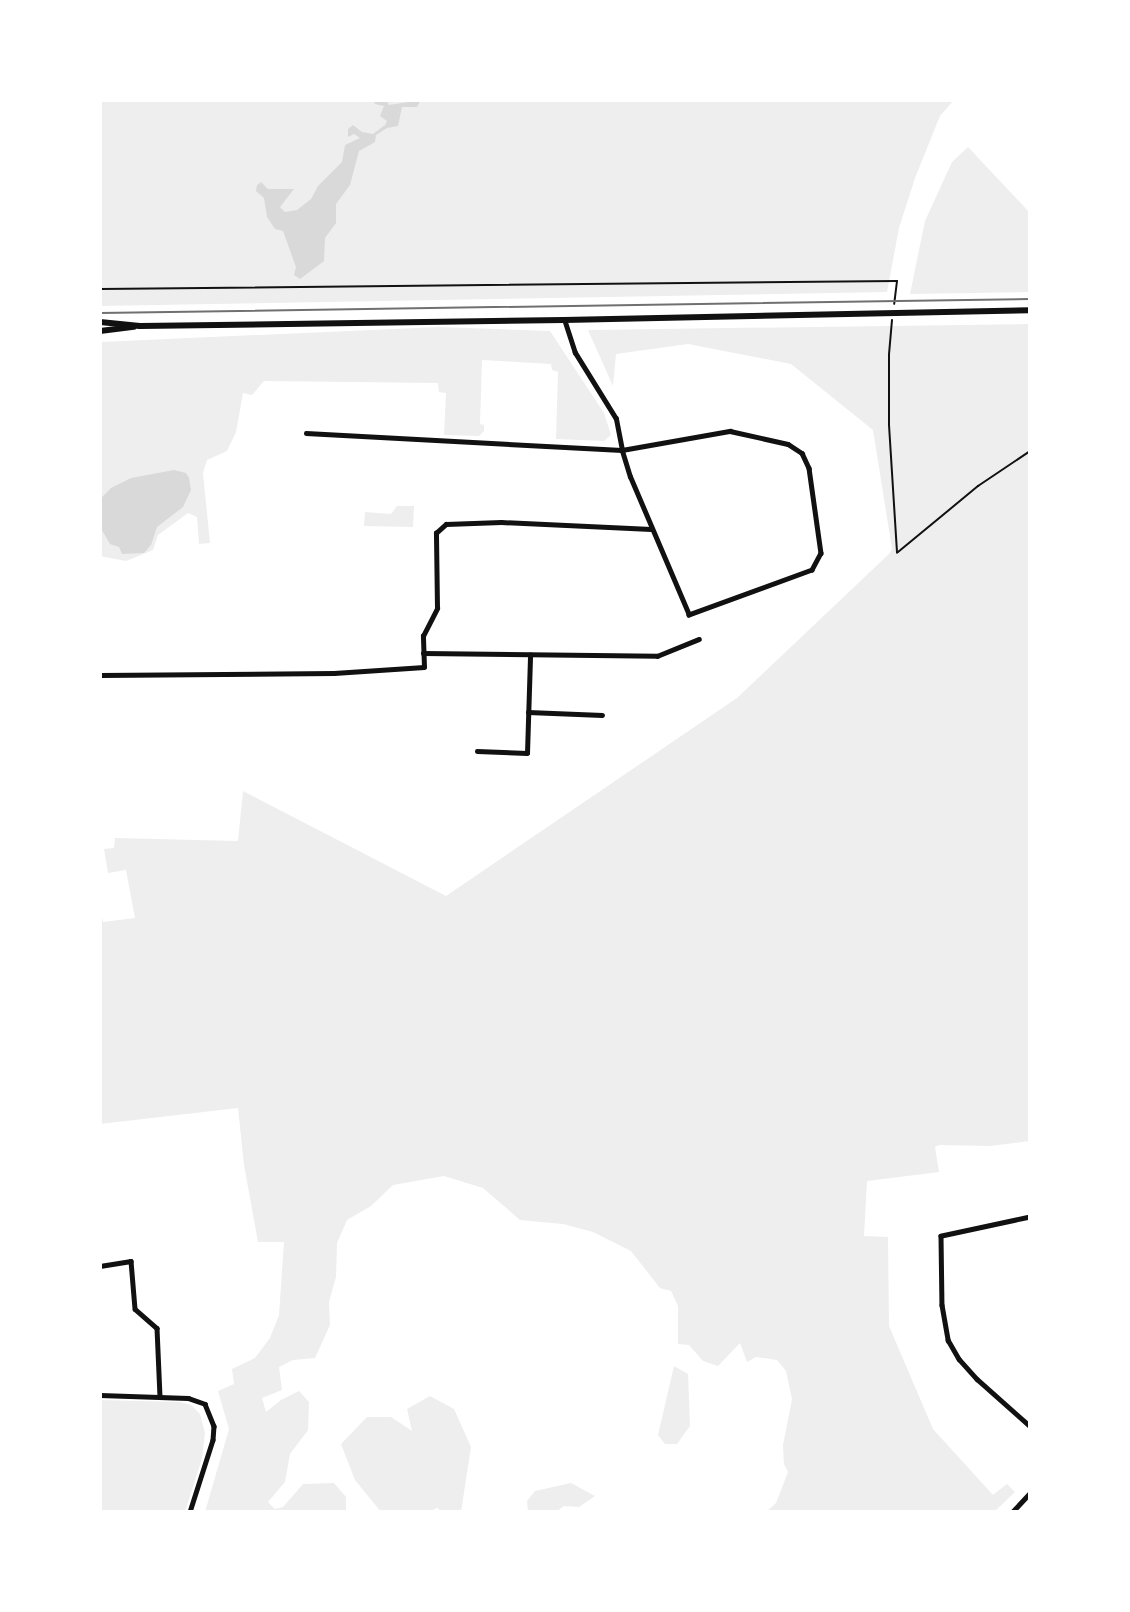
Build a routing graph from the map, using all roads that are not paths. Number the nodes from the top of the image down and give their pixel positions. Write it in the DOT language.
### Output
graph roads {
  1 [pos="1030,310"];
  2 [pos="564,320"];
  3 [pos="100,322"];
  4 [pos="140,326"];
  5 [pos="100,331"];
  6 [pos="306,433"];
  7 [pos="622,450"];
  8 [pos="651,529"];
  9 [pos="699,639"];
  10 [pos="424,653"];
  11 [pos="530,655"];
  12 [pos="100,675"];
  13 [pos="528,712"];
  14 [pos="602,715"];
  15 [pos="477,751"];
  16 [pos="1030,1217"];
  17 [pos="100,1266"];
  18 [pos="100,1395"];
  19 [pos="160,1397"];
  20 [pos="1030,1426"];
  21 [pos="1030,1493"];
  22 [pos="190,1512"];
  23 [pos="1012,1512"];
  1 -- 2 [label="main road"];
  2 -- 4 [label="main road"];
  2 -- 7 [label="street"];
  3 -- 4 [label="main road"];
  4 -- 5 [label="main road"];
  6 -- 7 [label="street"];
  7 -- 8 [label="street"];
  7 -- 8 [label="street"];
  8 -- 10 [label="street"];
  9 -- 11 [label="street"];
  10 -- 11 [label="street"];
  10 -- 12 [label="street"];
  11 -- 13 [label="street"];
  13 -- 14 [label="street"];
  13 -- 15 [label="street"];
  16 -- 20 [label="street"];
  17 -- 19 [label="street"];
  18 -- 19 [label="street"];
  19 -- 22 [label="street"];
  21 -- 23 [label="street"];
}
